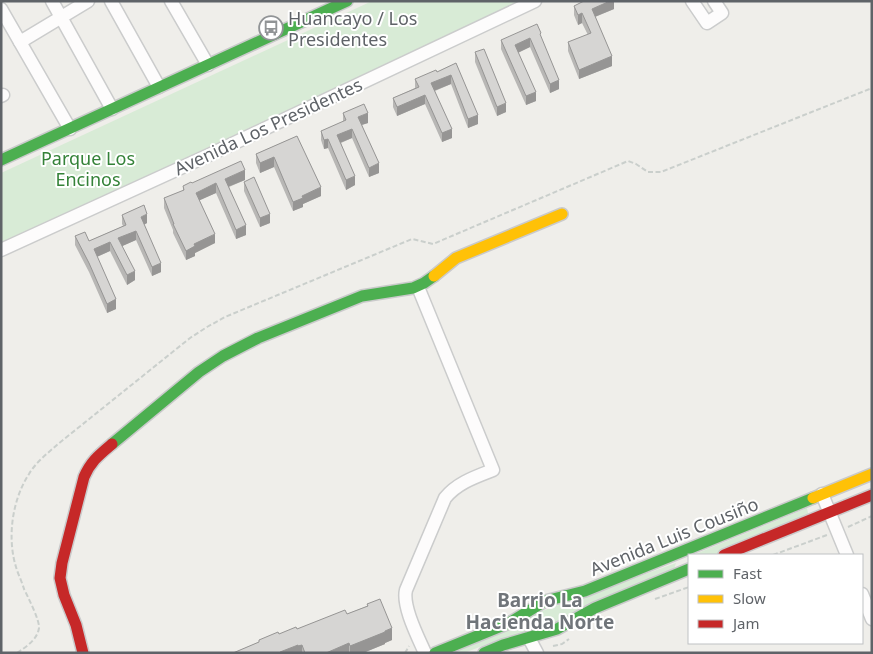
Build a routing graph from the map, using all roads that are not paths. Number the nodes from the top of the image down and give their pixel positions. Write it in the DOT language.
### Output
graph roads {
  1 [pos="52,1"];
  2 [pos="88,1"];
  3 [pos="111,1"];
  4 [pos="171,1"];
  5 [pos="347,1"];
  6 [pos="535,1"];
  7 [pos="692,1"];
  8 [pos="714,1"];
  9 [pos="324,6"];
  10 [pos="1,10"];
  11 [pos="61,18"];
  12 [pos="20,42"];
  13 [pos="208,65"];
  14 [pos="159,88"];
  15 [pos="112,109"];
  16 [pos="70,129"];
  17 [pos="1,160"];
  18 [pos="562,214"];
  19 [pos="1,250"];
  20 [pos="418,287"];
  21 [pos="872,474"];
  22 [pos="822,494"];
  23 [pos="872,495"];
  24 [pos="830,512"];
  25 [pos="680,553"];
  26 [pos="726,554"];
  27 [pos="847,554"];
  28 [pos="688,570"];
  29 [pos="863,596"];
  30 [pos="872,619"];
  31 [pos="529,638"];
  32 [pos="82,653"];
  33 [pos="424,653"];
  34 [pos="435,653"];
  35 [pos="484,653"];
  36 [pos="537,653"];
  1 -- 11 [label="street"];
  2 -- 11 [label="street"];
  3 -- 14 [label="street"];
  4 -- 13 [label="street"];
  5 -- 9 [label="street"];
  6 -- 19 [label="street, Avenida Los Presidentes"];
  7 -- 8 [label="street"];
  9 -- 13 [label="street"];
  10 -- 12 [label="street"];
  11 -- 12 [label="street"];
  11 -- 15 [label="street"];
  12 -- 16 [label="street"];
  13 -- 14 [label="street"];
  14 -- 15 [label="street"];
  15 -- 16 [label="street"];
  16 -- 17 [label="street"];
  18 -- 20 [label="street"];
  20 -- 32 [label="street"];
  20 -- 33 [label="street"];
  21 -- 22 [label="street, Avenida Luis Cousiño"];
  22 -- 24 [label="street"];
  22 -- 25 [label="street, Avenida Luis Cousiño"];
  23 -- 24 [label="street, Avenida Luis Cousiño"];
  24 -- 26 [label="street, Avenida Luis Cousiño"];
  24 -- 27 [label="street"];
  25 -- 28 [label="street"];
  25 -- 34 [label="street, Avenida Luis Cousiño"];
  28 -- 31 [label="street, Avenida Luis Cousiño"];
  29 -- 30 [label="street"];
  31 -- 35 [label="street, Avenida Luis Cousiño"];
  31 -- 36 [label="street"];
}
